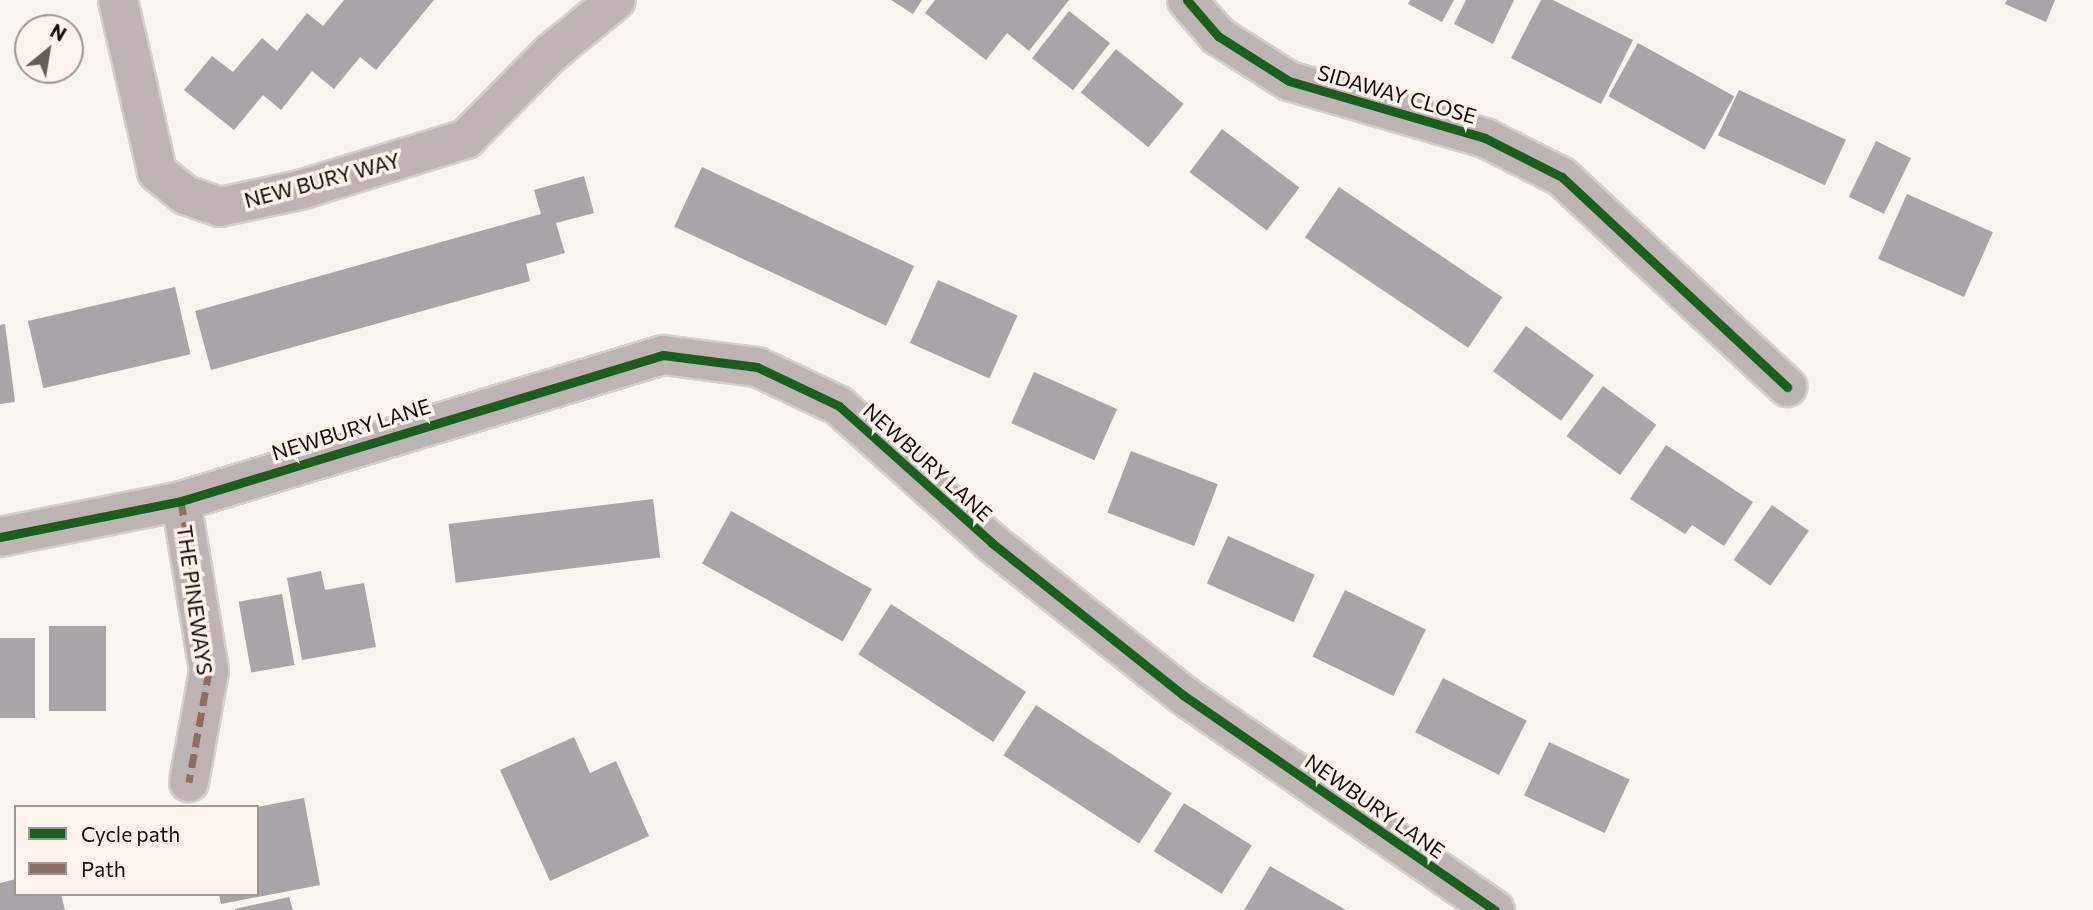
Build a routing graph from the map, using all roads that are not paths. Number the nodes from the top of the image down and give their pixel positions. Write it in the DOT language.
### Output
graph roads {
  1 [pos="118,0"];
  2 [pos="616,0"];
  3 [pos="1187,0"];
  4 [pos="1787,387"];
  5 [pos="181,501"];
  6 [pos="0,537"];
  7 [pos="189,782"];
  8 [pos="1495,910"];
  1 -- 2 [label="street, NEW BURY WAY"];
  3 -- 4 [label="street, SIDAWAY CLOSE"];
  5 -- 6 [label="street, NEWBURY LANE"];
  5 -- 7 [label="street, THE PINEWAYS"];
  5 -- 8 [label="street, NEWBURY LANE"];
}
